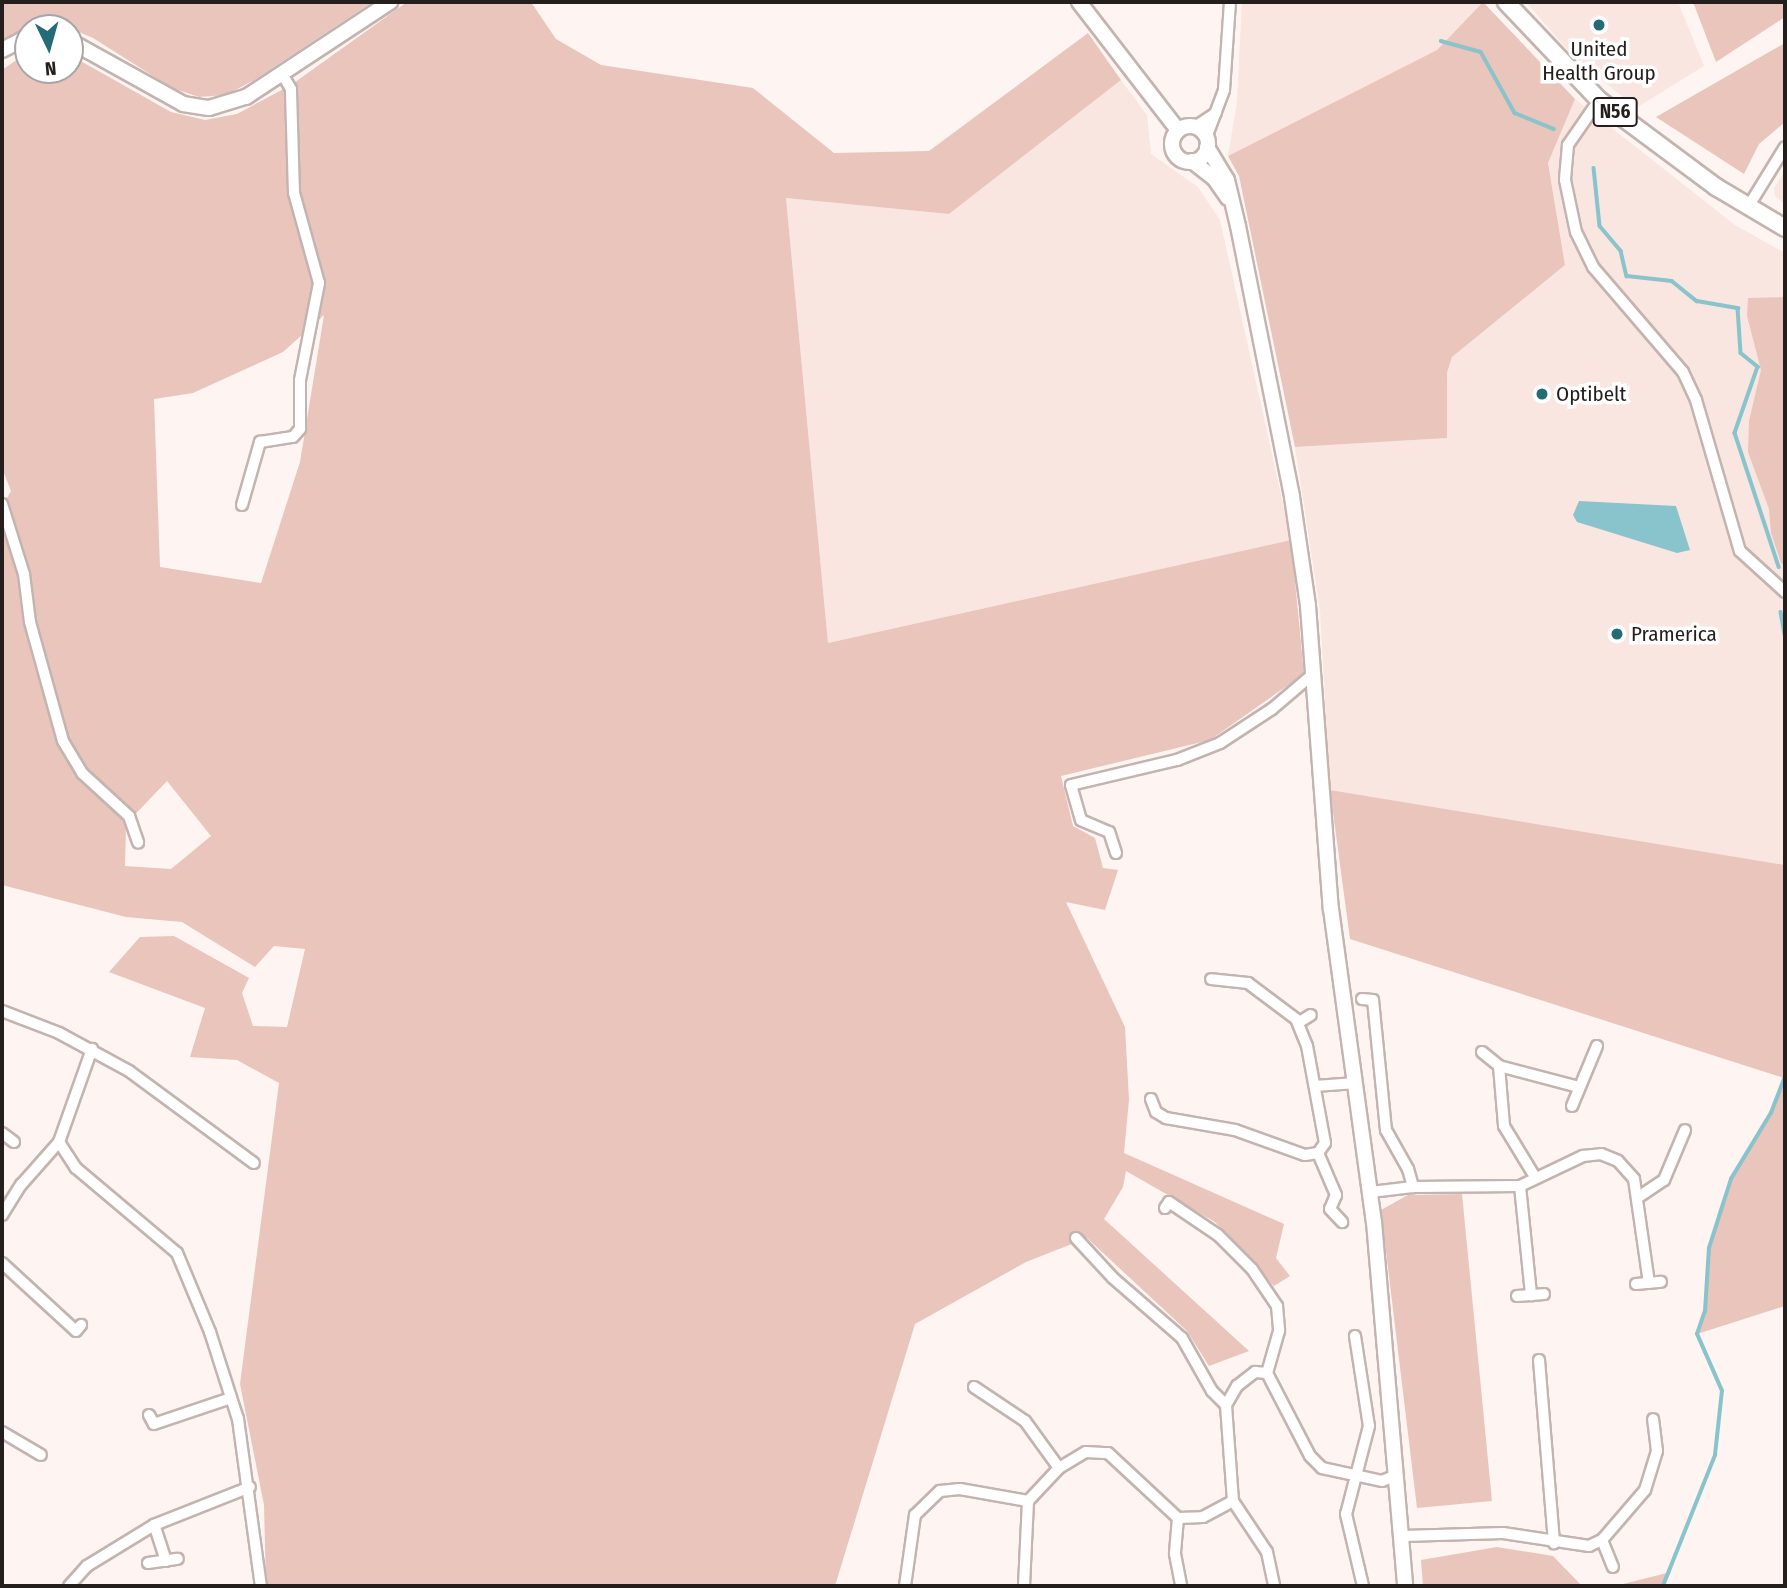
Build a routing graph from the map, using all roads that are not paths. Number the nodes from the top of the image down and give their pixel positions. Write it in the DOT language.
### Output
graph roads {
  1 [pos="390,2"];
  2 [pos="1079,2"];
  3 [pos="1230,2"];
  4 [pos="1506,2"];
  5 [pos="84,49"];
  6 [pos="282,74"];
  7 [pos="1599,100"];
  8 [pos="1216,112"];
  9 [pos="1195,127"];
  10 [pos="1178,130"];
  11 [pos="1207,143"];
  12 [pos="1785,147"];
  13 [pos="1192,161"];
  14 [pos="1233,205"];
  15 [pos="1748,207"];
  16 [pos="1785,228"];
  17 [pos="2,504"];
  18 [pos="242,505"];
  19 [pos="1785,592"];
  20 [pos="1312,675"];
  21 [pos="138,842"];
  22 [pos="1116,853"];
  23 [pos="1212,979"];
  24 [pos="1362,999"];
  25 [pos="2,1010"];
  26 [pos="1311,1015"];
  27 [pos="1298,1023"];
  28 [pos="1597,1046"];
  29 [pos="92,1049"];
  30 [pos="1482,1052"];
  31 [pos="1499,1066"];
  32 [pos="1356,1083"];
  33 [pos="1315,1086"];
  34 [pos="1580,1087"];
  35 [pos="1151,1099"];
  36 [pos="1572,1106"];
  37 [pos="1685,1130"];
  38 [pos="2,1133"];
  39 [pos="14,1142"];
  40 [pos="60,1142"];
  41 [pos="1318,1153"];
  42 [pos="254,1163"];
  43 [pos="1535,1177"];
  44 [pos="1520,1186"];
  45 [pos="1413,1187"];
  46 [pos="1371,1192"];
  47 [pos="1640,1196"];
  48 [pos="1165,1209"];
  49 [pos="2,1214"];
  50 [pos="1342,1222"];
  51 [pos="1076,1238"];
  52 [pos="2,1263"];
  53 [pos="1661,1282"];
  54 [pos="1649,1283"];
  55 [pos="1636,1284"];
  56 [pos="1544,1294"];
  57 [pos="1531,1295"];
  58 [pos="1517,1296"];
  59 [pos="81,1325"];
  60 [pos="1355,1336"];
  61 [pos="1539,1360"];
  62 [pos="1268,1373"];
  63 [pos="974,1387"];
  64 [pos="231,1398"];
  65 [pos="1226,1405"];
  66 [pos="149,1415"];
  67 [pos="1653,1419"];
  68 [pos="2,1432"];
  69 [pos="41,1455"];
  70 [pos="1059,1468"];
  71 [pos="1357,1474"];
  72 [pos="1397,1475"];
  73 [pos="250,1487"];
  74 [pos="1028,1501"];
  75 [pos="1233,1501"];
  76 [pos="1178,1518"];
  77 [pos="154,1525"];
  78 [pos="1404,1536"];
  79 [pos="1602,1540"];
  80 [pos="1554,1543"];
  81 [pos="178,1559"];
  82 [pos="166,1561"];
  83 [pos="148,1563"];
  84 [pos="1612,1567"];
  85 [pos="69,1586"];
  86 [pos="261,1586"];
  87 [pos="905,1586"];
  88 [pos="1024,1586"];
  89 [pos="1181,1586"];
  90 [pos="1274,1586"];
  91 [pos="1363,1586"];
  92 [pos="1405,1586"];
  1 -- 6 [label="street"];
  2 -- 10 [label="street"];
  3 -- 8 [label="street"];
  4 -- 7 [label="main road, N56"];
  5 -- 6 [label="street"];
  6 -- 18 [label="street"];
  7 -- 15 [label="main road, N56"];
  7 -- 19 [label="street"];
  8 -- 9 [label="street"];
  8 -- 11 [label="street"];
  9 -- 10 [label="street"];
  9 -- 11 [label="street"];
  10 -- 13 [label="street"];
  11 -- 13 [label="street"];
  11 -- 14 [label="street"];
  12 -- 15 [label="street"];
  13 -- 14 [label="street"];
  14 -- 20 [label="street"];
  15 -- 16 [label="main road, N56"];
  17 -- 21 [label="street"];
  20 -- 22 [label="street"];
  20 -- 32 [label="street"];
  23 -- 27 [label="street"];
  24 -- 45 [label="street"];
  25 -- 29 [label="street"];
  26 -- 27 [label="street"];
  27 -- 33 [label="street"];
  28 -- 34 [label="street"];
  29 -- 40 [label="street"];
  29 -- 42 [label="street"];
  30 -- 31 [label="street"];
  31 -- 34 [label="street"];
  31 -- 43 [label="street"];
  32 -- 33 [label="street"];
  32 -- 46 [label="street"];
  33 -- 41 [label="street"];
  34 -- 36 [label="street"];
  35 -- 41 [label="street"];
  37 -- 47 [label="street"];
  38 -- 39 [label="street"];
  40 -- 49 [label="street"];
  40 -- 64 [label="street"];
  41 -- 50 [label="street"];
  43 -- 44 [label="street"];
  43 -- 47 [label="street"];
  44 -- 45 [label="street"];
  44 -- 57 [label="street"];
  45 -- 46 [label="street"];
  46 -- 72 [label="street"];
  47 -- 54 [label="street"];
  48 -- 62 [label="street"];
  51 -- 65 [label="street"];
  52 -- 59 [label="street"];
  53 -- 54 [label="street"];
  54 -- 55 [label="street"];
  56 -- 57 [label="street"];
  57 -- 58 [label="street"];
  60 -- 71 [label="street"];
  61 -- 80 [label="street"];
  62 -- 65 [label="street"];
  62 -- 71 [label="street"];
  63 -- 70 [label="street"];
  64 -- 66 [label="street"];
  64 -- 73 [label="street"];
  65 -- 75 [label="street"];
  67 -- 79 [label="street"];
  68 -- 69 [label="street"];
  70 -- 74 [label="street"];
  70 -- 76 [label="street"];
  71 -- 72 [label="street"];
  71 -- 91 [label="street"];
  72 -- 78 [label="street"];
  73 -- 77 [label="street"];
  73 -- 86 [label="street"];
  74 -- 87 [label="street"];
  74 -- 88 [label="street"];
  75 -- 76 [label="street"];
  75 -- 90 [label="street"];
  76 -- 89 [label="street"];
  77 -- 82 [label="street"];
  77 -- 85 [label="street"];
  78 -- 80 [label="street"];
  78 -- 92 [label="street"];
  79 -- 80 [label="street"];
  79 -- 84 [label="street"];
  81 -- 82 [label="street"];
  82 -- 83 [label="street"];
}
